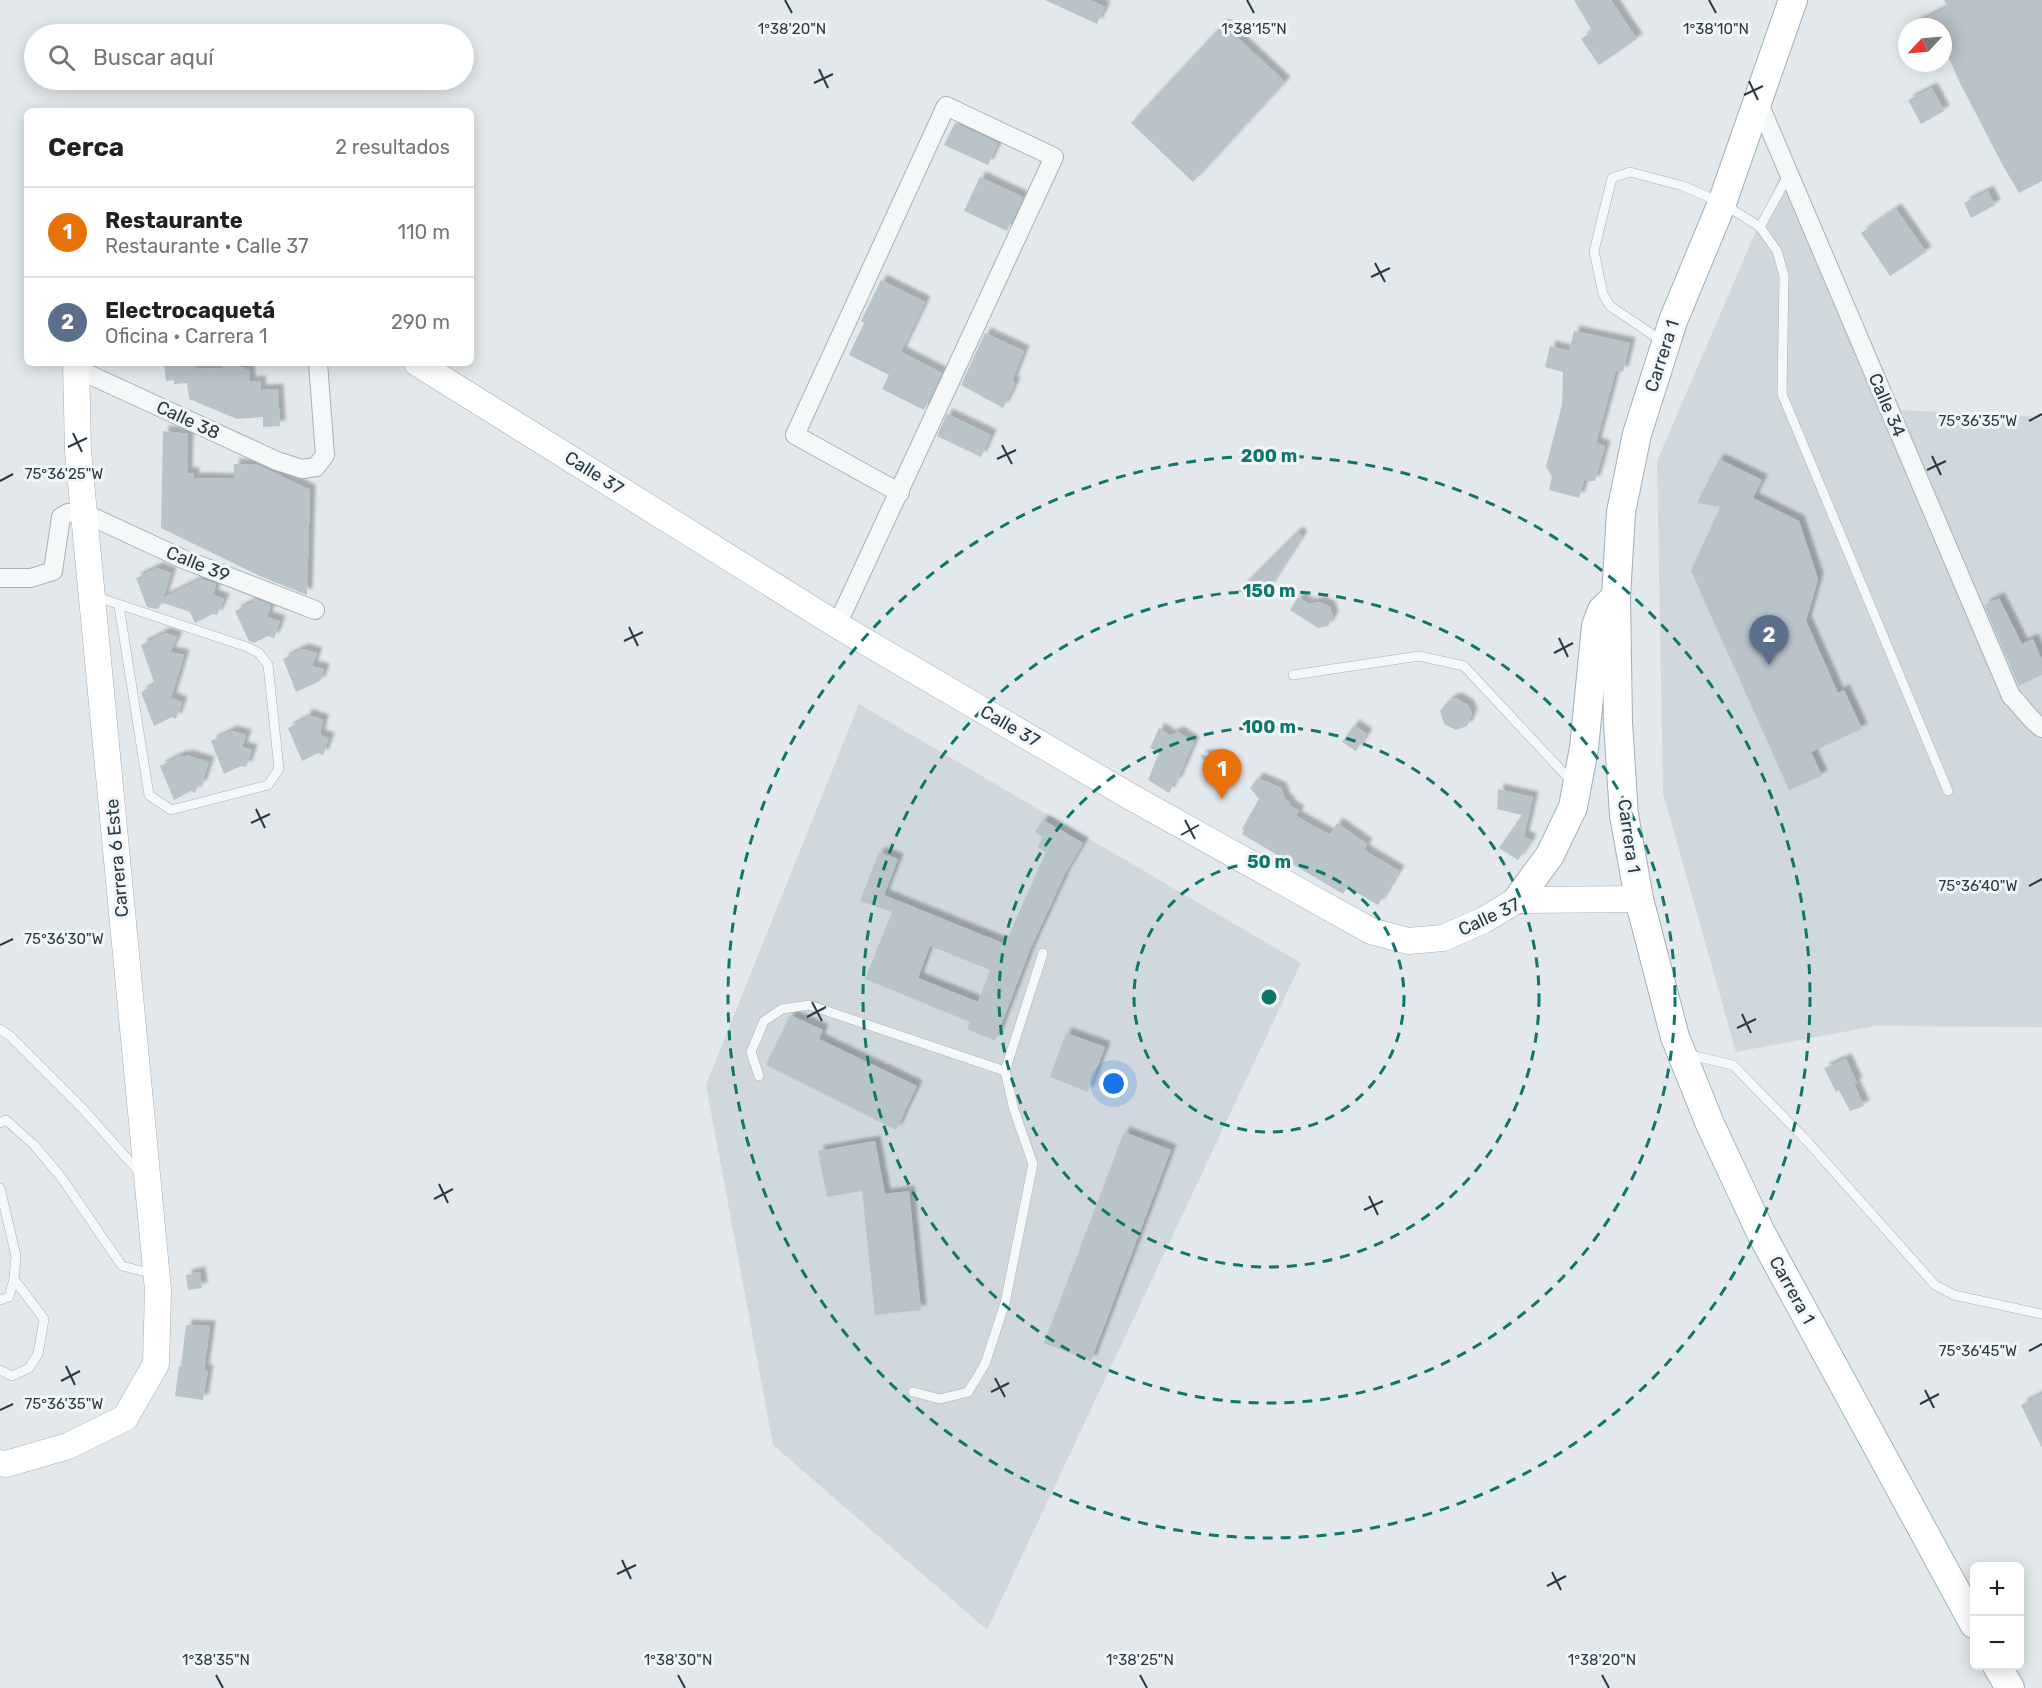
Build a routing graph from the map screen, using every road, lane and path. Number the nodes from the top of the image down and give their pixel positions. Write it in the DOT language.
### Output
graph roads {
  1 [pos="1793,0"];
  2 [pos="1758,102"];
  3 [pos="1789,174"];
  4 [pos="1722,203"];
  5 [pos="1760,227"];
  6 [pos="1665,343"];
  7 [pos="75,366"];
  8 [pos="318,366"];
  9 [pos="422,366"];
  10 [pos="900,493"];
  11 [pos="84,513"];
  12 [pos="0,578"];
  13 [pos="92,596"];
  14 [pos="1616,597"];
  15 [pos="119,606"];
  16 [pos="315,610"];
  17 [pos="837,625"];
  18 [pos="1293,675"];
  19 [pos="2021,705"];
  20 [pos="2042,705"];
  21 [pos="2042,728"];
  22 [pos="1576,787"];
  23 [pos="1948,791"];
  24 [pos="1639,899"];
  25 [pos="1517,900"];
  26 [pos="1043,953"];
  27 [pos="0,1029"];
  28 [pos="1681,1052"];
  29 [pos="1005,1071"];
  30 [pos="759,1076"];
  31 [pos="0,1123"];
  32 [pos="147,1182"];
  33 [pos="0,1188"];
  34 [pos="156,1274"];
  35 [pos="14,1279"];
  36 [pos="0,1300"];
  37 [pos="2042,1314"];
  38 [pos="0,1370"];
  39 [pos="913,1392"];
  40 [pos="0,1463"];
  41 [pos="1970,1617"];
  42 [pos="2000,1670"];
  43 [pos="2010,1688"];
  1 -- 2 [label="main road, Carrera 1"];
  2 -- 3 [label="street, Calle 34"];
  2 -- 4 [label="main road, Carrera 1"];
  3 -- 5 [label="lane"];
  3 -- 19 [label="street, Calle 34"];
  4 -- 5 [label="lane"];
  4 -- 6 [label="main road, Carrera 1"];
  4 -- 6 [label="lane"];
  5 -- 23 [label="lane"];
  6 -- 14 [label="main road, Carrera 1"];
  7 -- 8 [label="street, Calle 38"];
  7 -- 11 [label="street, Carrera 6 Este"];
  9 -- 17 [label="street, Calle 37"];
  10 -- 10 [label="street"];
  10 -- 17 [label="street"];
  11 -- 12 [label="street"];
  11 -- 13 [label="street, Carrera 6 Este"];
  11 -- 16 [label="street, Calle 39"];
  13 -- 15 [label="lane"];
  13 -- 32 [label="street, Carrera 6 Este"];
  14 -- 22 [label="main road"];
  14 -- 24 [label="main road, Carrera 1"];
  15 -- 15 [label="lane"];
  17 -- 25 [label="street, Calle 37"];
  18 -- 22 [label="lane"];
  19 -- 20 [label="street"];
  19 -- 21 [label="street, Calle 34"];
  22 -- 25 [label="main road"];
  24 -- 25 [label="street, Calle 37"];
  24 -- 28 [label="main road, Carrera 1"];
  26 -- 29 [label="lane"];
  27 -- 32 [label="lane"];
  28 -- 37 [label="lane"];
  28 -- 41 [label="main road, Carrera 1"];
  29 -- 30 [label="lane"];
  29 -- 39 [label="lane"];
  31 -- 34 [label="lane"];
  32 -- 34 [label="street, Carrera 6 Este"];
  33 -- 35 [label="lane"];
  34 -- 40 [label="street, Carrera 6 Este"];
  35 -- 36 [label="lane"];
  35 -- 38 [label="lane"];
  42 -- 43 [label="main road"];
}
